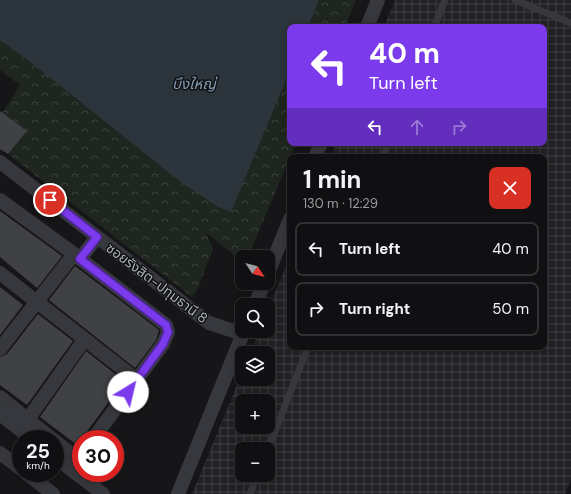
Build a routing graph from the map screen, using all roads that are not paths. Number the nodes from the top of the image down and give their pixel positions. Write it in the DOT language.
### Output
graph roads {
  1 [pos="378,0"];
  2 [pos="445,0"];
  3 [pos="515,0"];
  4 [pos="571,23"];
  5 [pos="368,24"];
  6 [pos="435,24"];
  7 [pos="0,162"];
  8 [pos="0,200"];
  9 [pos="287,226"];
  10 [pos="97,237"];
  11 [pos="275,256"];
  12 [pos="77,257"];
  13 [pos="0,273"];
  14 [pos="36,301"];
  15 [pos="235,330"];
  16 [pos="242,338"];
  17 [pos="84,340"];
  18 [pos="0,349"];
  19 [pos="307,350"];
  20 [pos="136,380"];
  21 [pos="0,397"];
  22 [pos="0,414"];
  23 [pos="28,419"];
  24 [pos="20,430"];
  25 [pos="41,430"];
  26 [pos="100,430"];
  27 [pos="271,442"];
  28 [pos="64,448"];
  29 [pos="0,453"];
  30 [pos="72,455"];
  31 [pos="12,462"];
  32 [pos="64,464"];
  33 [pos="38,482"];
  34 [pos="255,482"];
  35 [pos="53,494"];
  36 [pos="103,494"];
  37 [pos="178,494"];
  38 [pos="250,494"];
  1 -- 5 [label="street"];
  2 -- 6 [label="lane"];
  3 -- 4 [label="lane"];
  7 -- 10 [label="street, ซอยรังสิต-ปทุมธานี 8"];
  8 -- 12 [label="street"];
  9 -- 11 [label="street"];
  10 -- 12 [label="street"];
  10 -- 15 [label="street, ซอยรังสิต-ปทุมธานี 8"];
  12 -- 14 [label="street"];
  12 -- 20 [label="street"];
  13 -- 14 [label="street"];
  14 -- 17 [label="street"];
  14 -- 18 [label="street"];
  16 -- 37 [label="street"];
  17 -- 20 [label="street"];
  17 -- 23 [label="street"];
  19 -- 27 [label="lane"];
  20 -- 26 [label="street"];
  21 -- 23 [label="street"];
  22 -- 24 [label="street"];
  23 -- 25 [label="street"];
  28 -- 30 [label="street"];
  29 -- 31 [label="street"];
  32 -- 36 [label="street"];
  33 -- 35 [label="street"];
  34 -- 38 [label="lane"];
}
